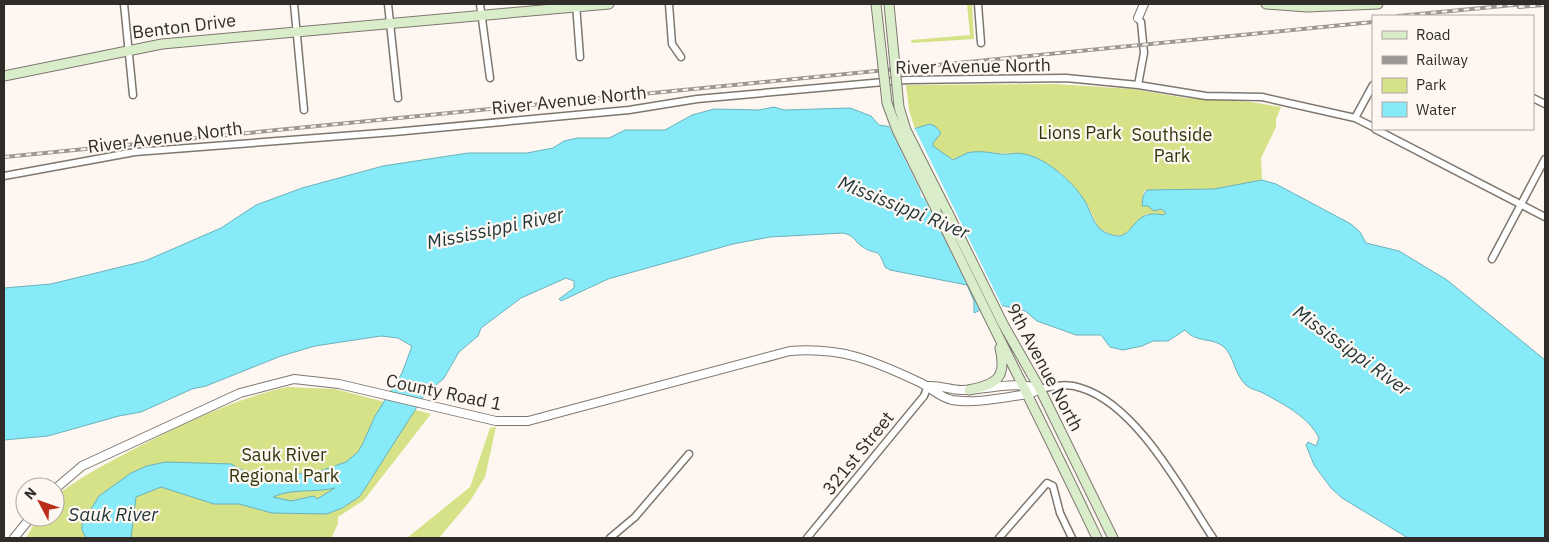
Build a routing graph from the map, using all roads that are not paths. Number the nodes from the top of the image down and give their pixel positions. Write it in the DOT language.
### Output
graph roads {
  1 [pos="124,4"];
  2 [pos="294,4"];
  3 [pos="388,4"];
  4 [pos="480,4"];
  5 [pos="609,4"];
  6 [pos="669,4"];
  7 [pos="876,4"];
  8 [pos="889,4"];
  9 [pos="978,4"];
  10 [pos="1144,4"];
  11 [pos="1266,4"];
  12 [pos="1378,4"];
  13 [pos="576,5"];
  14 [pos="1331,5"];
  15 [pos="481,14"];
  16 [pos="1138,18"];
  17 [pos="389,23"];
  18 [pos="296,30"];
  19 [pos="981,43"];
  20 [pos="128,49"];
  21 [pos="580,57"];
  22 [pos="681,57"];
  23 [pos="4,76"];
  24 [pos="490,78"];
  25 [pos="1138,85"];
  26 [pos="1372,87"];
  27 [pos="134,95"];
  28 [pos="398,98"];
  29 [pos="304,110"];
  30 [pos="1355,118"];
  31 [pos="1372,127"];
  32 [pos="1378,130"];
  33 [pos="1545,159"];
  34 [pos="4,176"];
  35 [pos="1521,205"];
  36 [pos="1545,217"];
  37 [pos="1492,259"];
  38 [pos="998,338"];
  39 [pos="1024,383"];
  40 [pos="928,386"];
  41 [pos="1040,388"];
  42 [pos="969,390"];
  43 [pos="1029,394"];
  44 [pos="689,454"];
  45 [pos="65,480"];
  46 [pos="610,538"];
  47 [pos="807,538"];
  48 [pos="999,538"];
  49 [pos="1072,538"];
  50 [pos="1097,538"];
  51 [pos="1113,538"];
  52 [pos="1213,538"];
  1 -- 20 [label="street"];
  2 -- 18 [label="street"];
  3 -- 17 [label="street"];
  4 -- 15 [label="street"];
  5 -- 13 [label="main road, Benton Drive"];
  6 -- 22 [label="street"];
  7 -- 38 [label="main road, 9th Avenue North, bridge"];
  8 -- 41 [label="main road, 9th Avenue North, bridge"];
  9 -- 19 [label="street"];
  10 -- 16 [label="street"];
  11 -- 14 [label="main road"];
  12 -- 14 [label="main road"];
  13 -- 15 [label="main road, Benton Drive"];
  13 -- 21 [label="street"];
  15 -- 17 [label="main road, Benton Drive"];
  15 -- 24 [label="street"];
  16 -- 25 [label="street"];
  17 -- 18 [label="main road, Benton Drive"];
  17 -- 28 [label="street"];
  18 -- 20 [label="main road, Benton Drive"];
  18 -- 29 [label="street"];
  20 -- 23 [label="main road, Benton Drive"];
  20 -- 27 [label="street"];
  25 -- 30 [label="street, River Avenue North"];
  25 -- 34 [label="street, River Avenue North"];
  26 -- 30 [label="street"];
  30 -- 31 [label="street, River Avenue North"];
  32 -- 35 [label="street, River Avenue North"];
  33 -- 35 [label="street"];
  35 -- 36 [label="street, River Avenue North"];
  35 -- 37 [label="street"];
  38 -- 39 [label="main road, 9th Avenue North"];
  38 -- 42 [label="main road"];
  39 -- 41 [label="street"];
  39 -- 42 [label="street, County Road 1"];
  39 -- 43 [label="main road, 9th Avenue North"];
  40 -- 42 [label="street, County Road 1"];
  40 -- 43 [label="street, County Road 1"];
  40 -- 45 [label="street, County Road 1"];
  40 -- 47 [label="street, 321st Street"];
  41 -- 43 [label="street"];
  41 -- 51 [label="main road, 9th Avenue North"];
  41 -- 52 [label="street"];
  43 -- 50 [label="main road, 9th Avenue North"];
  44 -- 46 [label="street"];
  48 -- 49 [label="street"];
}
